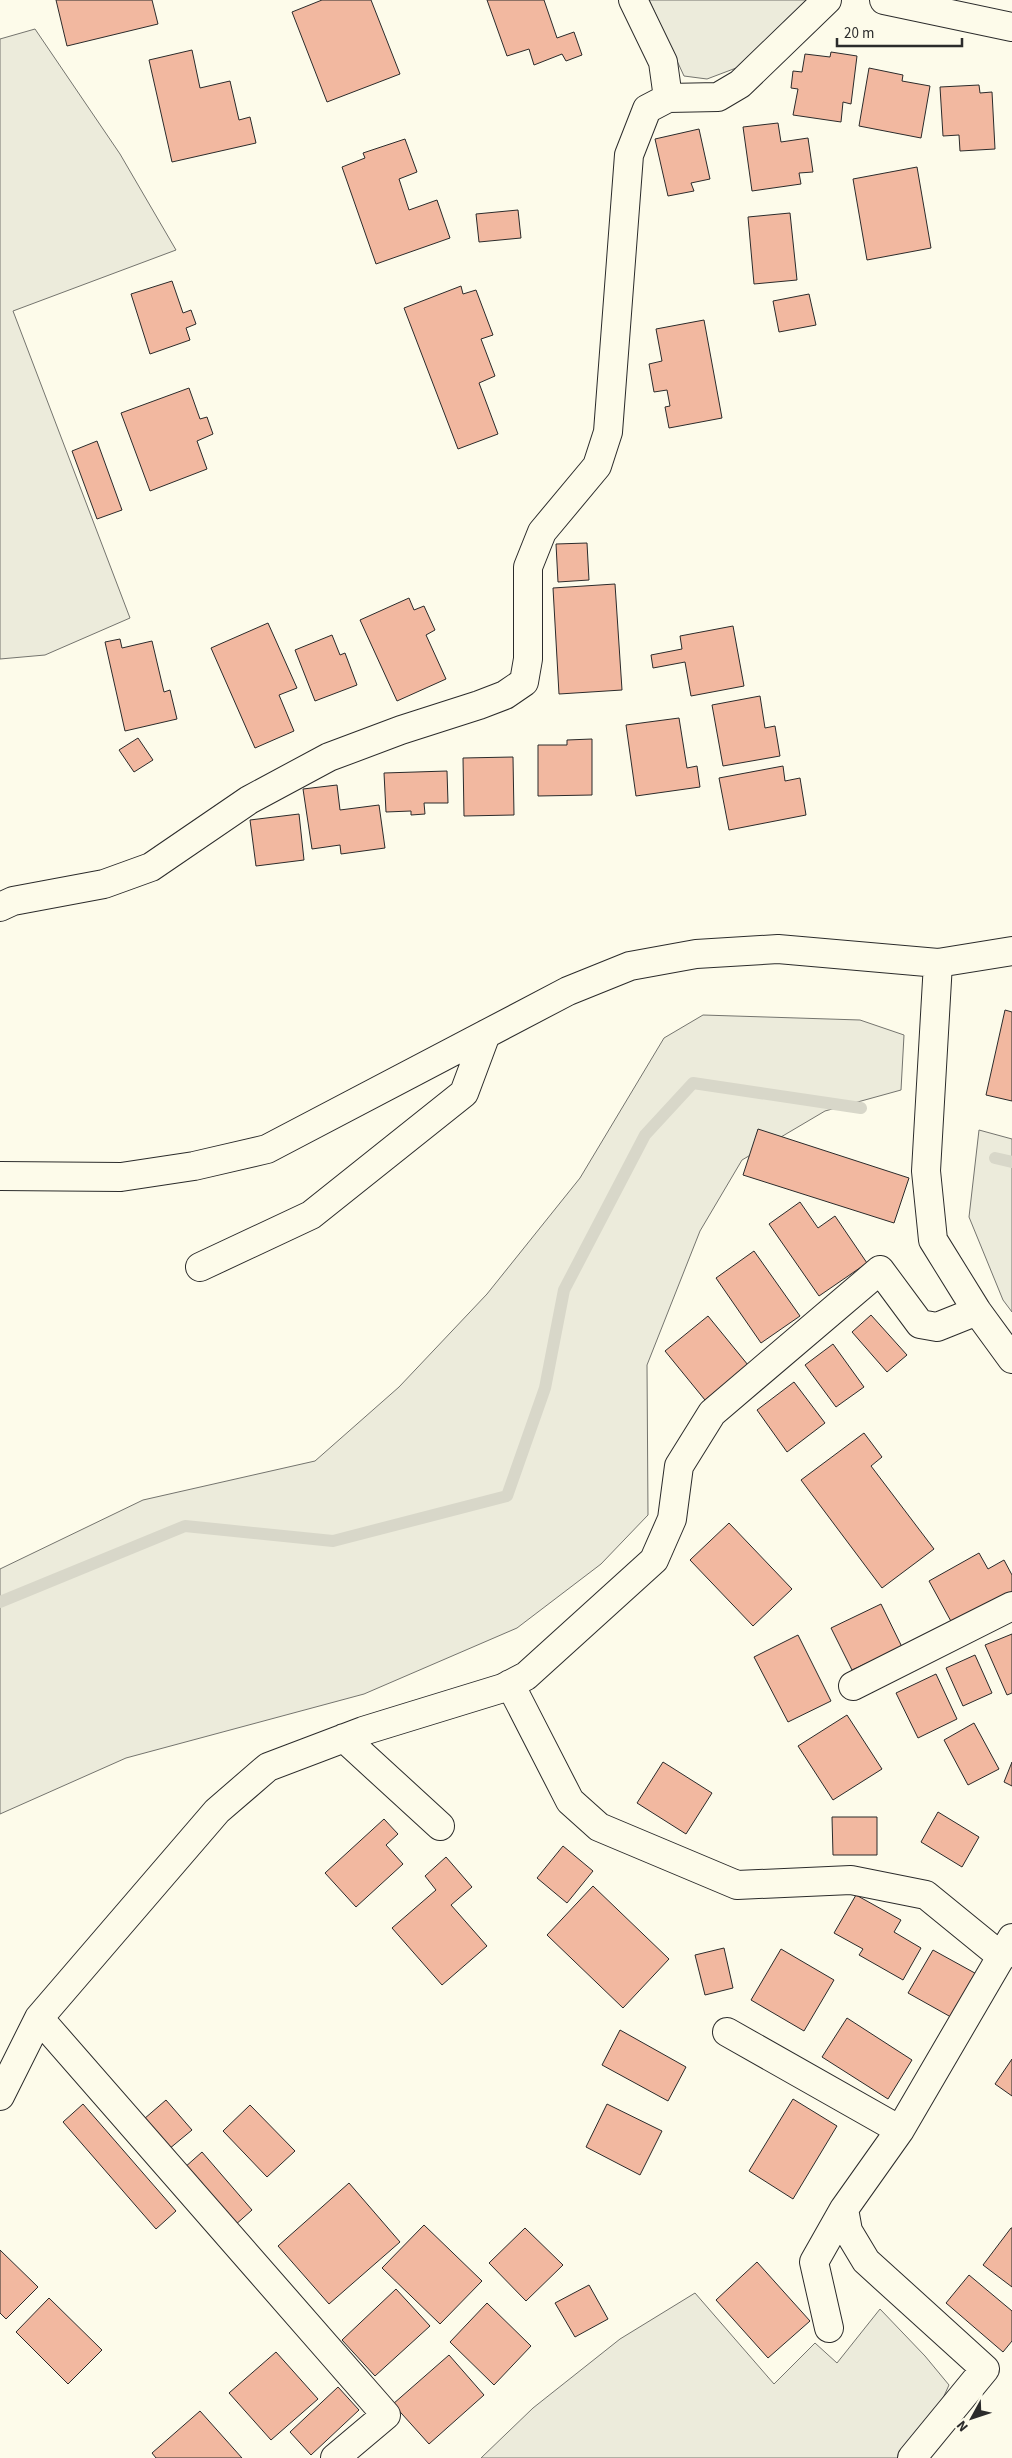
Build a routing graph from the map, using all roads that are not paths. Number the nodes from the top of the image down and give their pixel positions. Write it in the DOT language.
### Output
graph roads {
  1 [pos="633,0"];
  2 [pos="827,0"];
  3 [pos="884,0"];
  4 [pos="1012,27"];
  5 [pos="668,98"];
  6 [pos="0,907"];
  7 [pos="1012,952"];
  8 [pos="938,964"];
  9 [pos="486,1034"];
  10 [pos="0,1176"];
  11 [pos="200,1267"];
  12 [pos="977,1311"];
  13 [pos="1012,1359"];
  14 [pos="1012,1606"];
  15 [pos="510,1684"];
  16 [pos="853,1686"];
  17 [pos="344,1738"];
  18 [pos="440,1826"];
  19 [pos="1007,1948"];
  20 [pos="39,2018"];
  21 [pos="727,2032"];
  22 [pos="0,2096"];
  23 [pos="900,2130"];
  24 [pos="844,2209"];
  25 [pos="829,2328"];
  26 [pos="335,2458"];
  27 [pos="912,2458"];
  1 -- 5 [label="street"];
  2 -- 5 [label="street"];
  3 -- 4 [label="street"];
  5 -- 6 [label="street"];
  7 -- 8 [label="street"];
  8 -- 9 [label="street"];
  8 -- 12 [label="street"];
  9 -- 10 [label="street"];
  9 -- 11 [label="street"];
  12 -- 13 [label="street"];
  12 -- 15 [label="street"];
  14 -- 16 [label="street"];
  15 -- 17 [label="street"];
  15 -- 19 [label="street"];
  17 -- 18 [label="street"];
  17 -- 20 [label="street"];
  19 -- 23 [label="street"];
  20 -- 22 [label="street"];
  20 -- 26 [label="street"];
  21 -- 23 [label="street"];
  23 -- 24 [label="street"];
  24 -- 25 [label="street"];
  24 -- 27 [label="street"];
}
